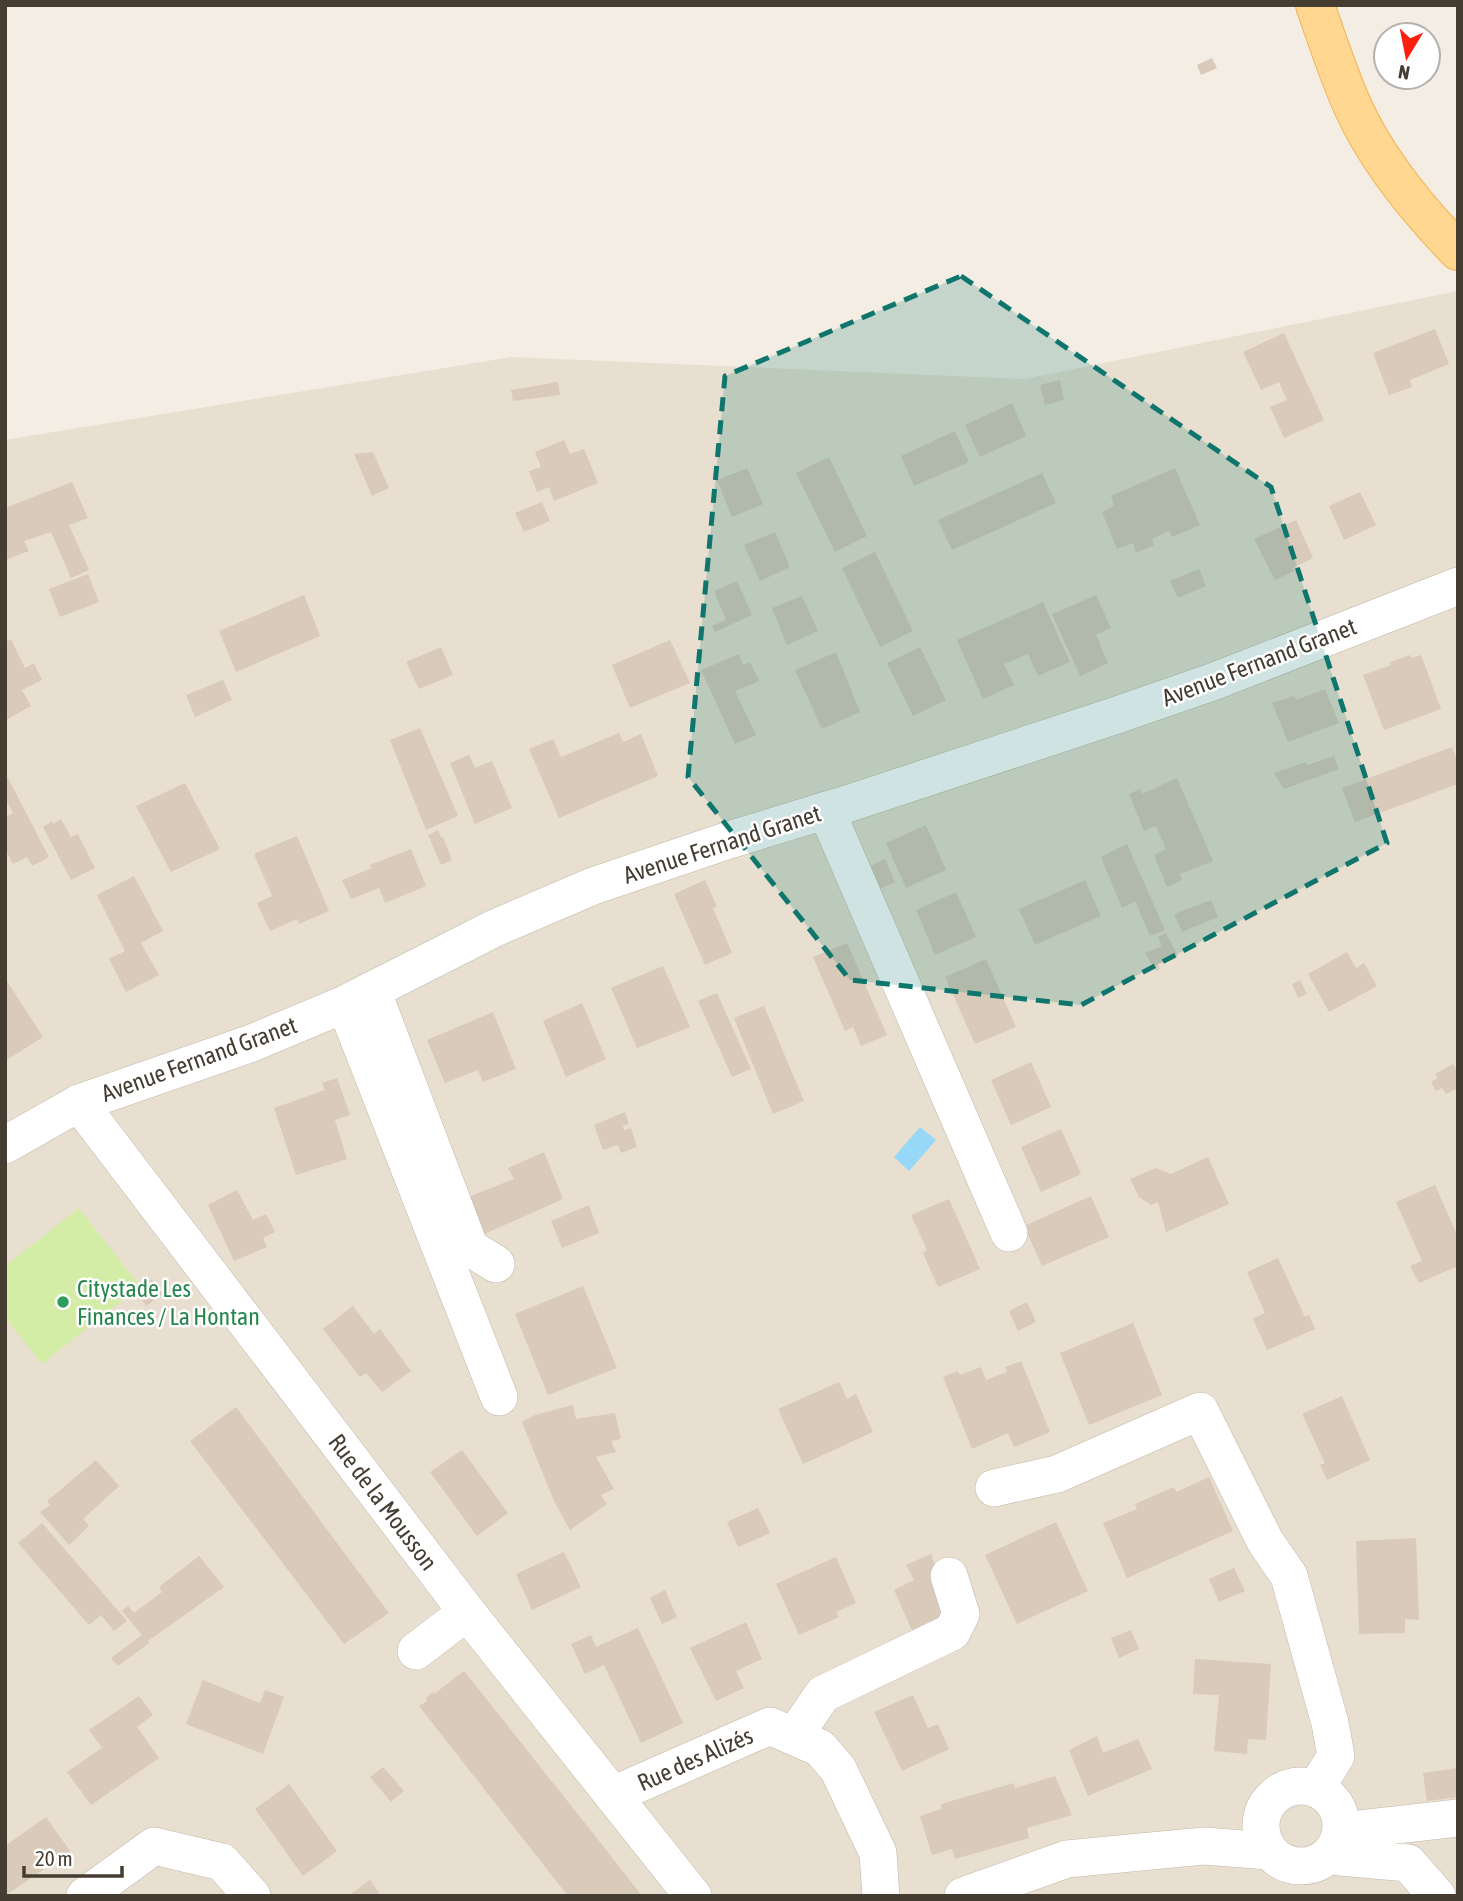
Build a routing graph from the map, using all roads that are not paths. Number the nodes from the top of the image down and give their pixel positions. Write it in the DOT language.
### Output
graph roads {
  1 [pos="1315,5"];
  2 [pos="1458,251"];
  3 [pos="1458,586"];
  4 [pos="826,810"];
  5 [pos="359,997"];
  6 [pos="79,1103"];
  7 [pos="5,1145"];
  8 [pos="1009,1233"];
  9 [pos="496,1264"];
  10 [pos="499,1397"];
  11 [pos="994,1488"];
  12 [pos="949,1576"];
  13 [pos="467,1612"];
  14 [pos="416,1651"];
  15 [pos="793,1736"];
  16 [pos="1316,1788"];
  17 [pos="613,1795"];
  18 [pos="1458,1818"];
  19 [pos="1335,1844"];
  20 [pos="1269,1851"];
  21 [pos="85,1896"];
  22 [pos="252,1896"];
  23 [pos="693,1896"];
  24 [pos="881,1896"];
  25 [pos="963,1896"];
  26 [pos="1437,1896"];
  1 -- 2 [label="main road"];
  3 -- 4 [label="street, Avenue Fernand Granet"];
  4 -- 5 [label="street, Avenue Fernand Granet"];
  4 -- 8 [label="street"];
  5 -- 6 [label="street, Avenue Fernand Granet"];
  5 -- 9 [label="street"];
  5 -- 10 [label="street"];
  6 -- 7 [label="street, Avenue Fernand Granet"];
  6 -- 13 [label="street, Rue de la Mousson"];
  11 -- 16 [label="street"];
  12 -- 15 [label="street"];
  13 -- 14 [label="street"];
  13 -- 17 [label="street, Rue de la Mousson"];
  15 -- 17 [label="street, Rue des Alizés"];
  15 -- 24 [label="street, Rue des Alizés"];
  16 -- 19 [label="street"];
  16 -- 20 [label="street"];
  17 -- 23 [label="street, Rue de la Mousson"];
  18 -- 19 [label="street"];
  19 -- 20 [label="street"];
  19 -- 26 [label="street"];
  20 -- 25 [label="street"];
  21 -- 22 [label="street"];
}
